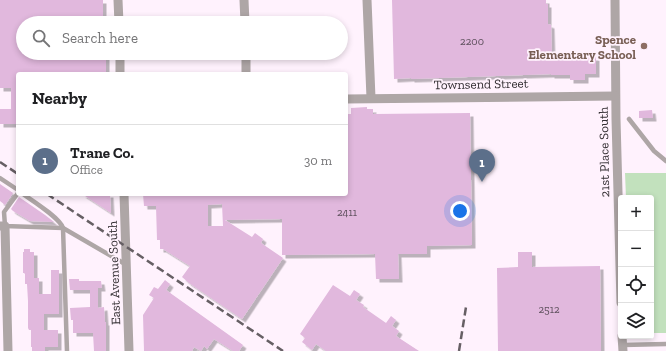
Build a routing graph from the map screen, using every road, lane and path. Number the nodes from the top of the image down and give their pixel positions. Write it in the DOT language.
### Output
graph roads {
  1 [pos="118,0"];
  2 [pos="244,0"];
  3 [pos="367,0"];
  4 [pos="615,0"];
  5 [pos="119,16"];
  6 [pos="245,16"];
  7 [pos="120,60"];
  8 [pos="246,60"];
  9 [pos="120,72"];
  10 [pos="246,72"];
  11 [pos="616,96"];
  12 [pos="371,98"];
  13 [pos="348,99"];
  14 [pos="629,119"];
  15 [pos="666,161"];
  16 [pos="0,178"];
  17 [pos="16,190"];
  18 [pos="16,194"];
  19 [pos="26,196"];
  20 [pos="124,196"];
  21 [pos="2,211"];
  22 [pos="2,226"];
  23 [pos="63,228"];
  24 [pos="127,264"];
  25 [pos="620,267"];
  26 [pos="623,344"];
  27 [pos="666,344"];
  28 [pos="8,351"];
  29 [pos="67,351"];
  30 [pos="129,351"];
  1 -- 5 [label="street"];
  2 -- 6 [label="street"];
  3 -- 12 [label="street"];
  4 -- 11 [label="street, 21st Place South"];
  7 -- 9 [label="street"];
  8 -- 10 [label="street"];
  11 -- 12 [label="street, Townsend Street"];
  11 -- 25 [label="street, 21st Place South"];
  12 -- 13 [label="street, Townsend Street"];
  14 -- 15 [label="lane"];
  16 -- 17 [label="lane"];
  18 -- 21 [label="lane"];
  19 -- 23 [label="lane"];
  20 -- 24 [label="street, East Avenue South"];
  21 -- 22 [label="lane"];
  22 -- 23 [label="lane"];
  22 -- 28 [label="street"];
  23 -- 24 [label="lane"];
  23 -- 29 [label="lane"];
  24 -- 30 [label="street, East Avenue South"];
  26 -- 27 [label="lane"];
}
